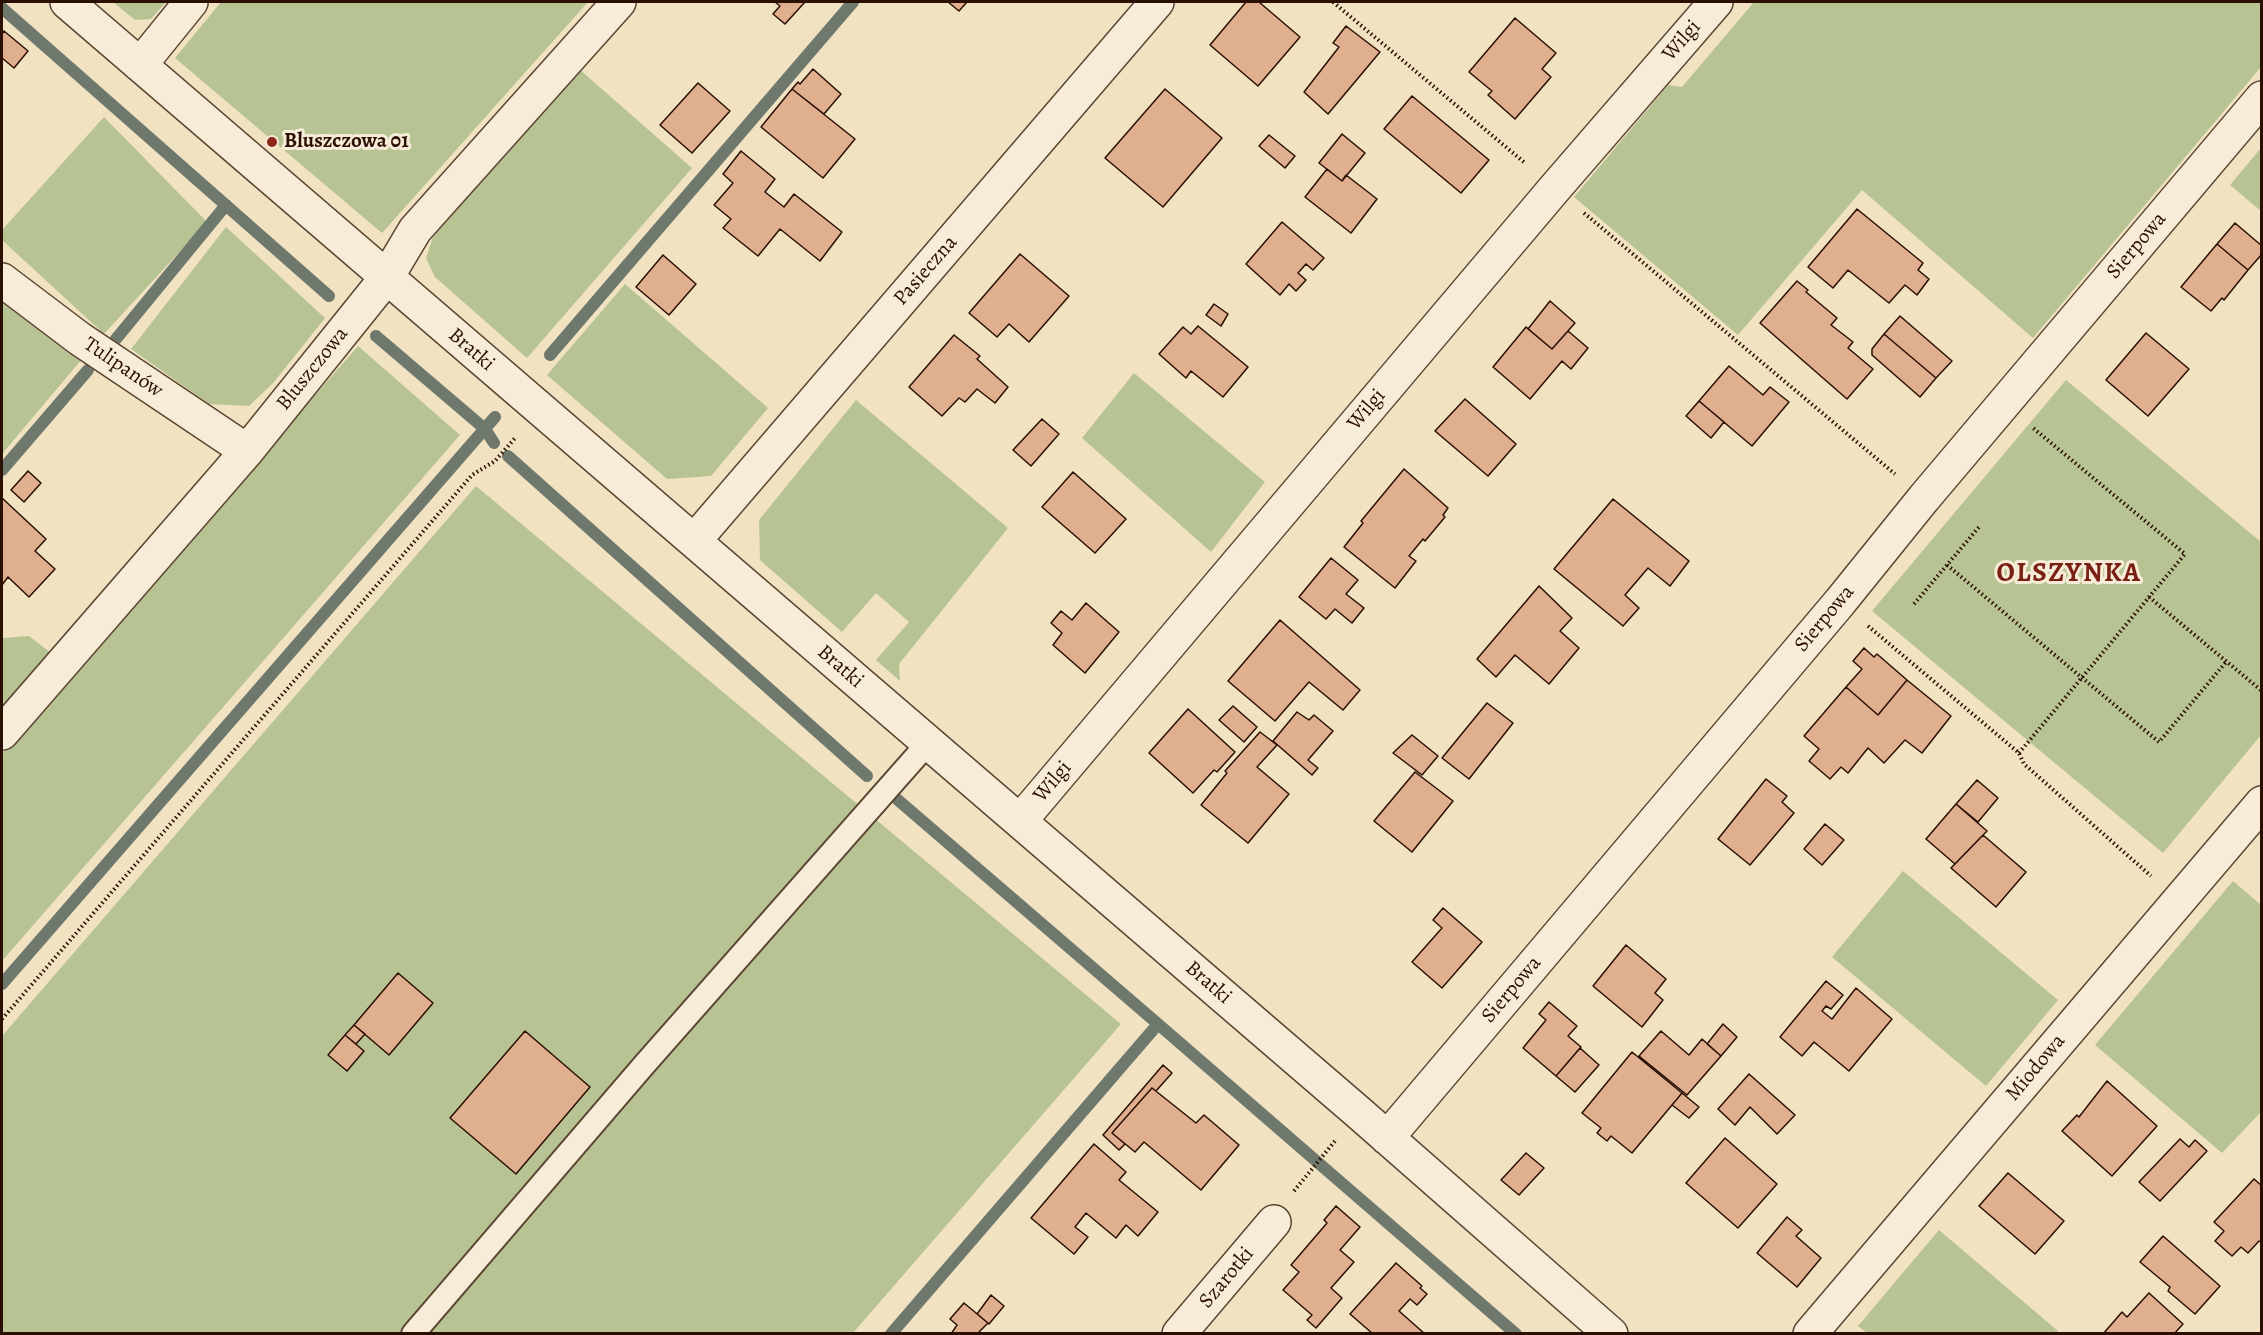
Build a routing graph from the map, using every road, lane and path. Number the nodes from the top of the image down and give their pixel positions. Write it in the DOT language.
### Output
graph roads {
  1 [pos="67,2"];
  2 [pos="191,2"];
  3 [pos="620,2"];
  4 [pos="1157,2"];
  5 [pos="1333,2"];
  6 [pos="1716,2"];
  7 [pos="140,65"];
  8 [pos="2262,98"];
  9 [pos="1555,188"];
  10 [pos="387,277"];
  11 [pos="2,280"];
  12 [pos="541,410"];
  13 [pos="2028,424"];
  14 [pos="247,451"];
  15 [pos="1924,498"];
  16 [pos="1979,527"];
  17 [pos="694,541"];
  18 [pos="1947,565"];
  19 [pos="2149,597"];
  20 [pos="1840,602"];
  21 [pos="1914,604"];
  22 [pos="2226,662"];
  23 [pos="2082,677"];
  24 [pos="2262,691"];
  25 [pos="2,733"];
  26 [pos="928,743"];
  27 [pos="2019,753"];
  28 [pos="2262,803"];
  29 [pos="1020,821"];
  30 [pos="2178,900"];
  31 [pos="2,1019"];
  32 [pos="1387,1138"];
  33 [pos="1328,1150"];
  34 [pos="1307,1174"];
  35 [pos="1274,1222"];
  36 [pos="413,1334"];
  37 [pos="1179,1334"];
  38 [pos="1611,1334"];
  39 [pos="1810,1334"];
  1 -- 7 [label="street, Bratki"];
  2 -- 7 [label="street"];
  3 -- 10 [label="street, Bluszczowa"];
  4 -- 17 [label="street, Pasieczna"];
  5 -- 9 [label="path"];
  6 -- 9 [label="street, Wilgi"];
  7 -- 10 [label="street, Bratki"];
  8 -- 15 [label="street, Sierpowa"];
  9 -- 15 [label="path"];
  9 -- 29 [label="street, Wilgi"];
  10 -- 12 [label="street, Bratki"];
  10 -- 14 [label="street, Bluszczowa"];
  11 -- 14 [label="street, Tulipanów"];
  12 -- 17 [label="street, Bratki"];
  12 -- 31 [label="path"];
  13 -- 19 [label="path"];
  14 -- 25 [label="street, Bluszczowa"];
  15 -- 20 [label="street, Sierpowa"];
  16 -- 18 [label="path"];
  17 -- 26 [label="street, Bratki"];
  18 -- 21 [label="path"];
  18 -- 23 [label="path"];
  19 -- 22 [label="path"];
  19 -- 23 [label="path"];
  20 -- 27 [label="path"];
  20 -- 32 [label="street, Sierpowa"];
  22 -- 23 [label="path"];
  22 -- 24 [label="path"];
  23 -- 27 [label="path"];
  26 -- 29 [label="street, Bratki"];
  26 -- 36 [label="lane"];
  27 -- 30 [label="path"];
  28 -- 30 [label="street, Miodowa"];
  29 -- 32 [label="street, Bratki"];
  30 -- 39 [label="street, Miodowa"];
  32 -- 38 [label="street, Bratki"];
  33 -- 34 [label="path"];
  35 -- 37 [label="street, Szarotki"];
}
